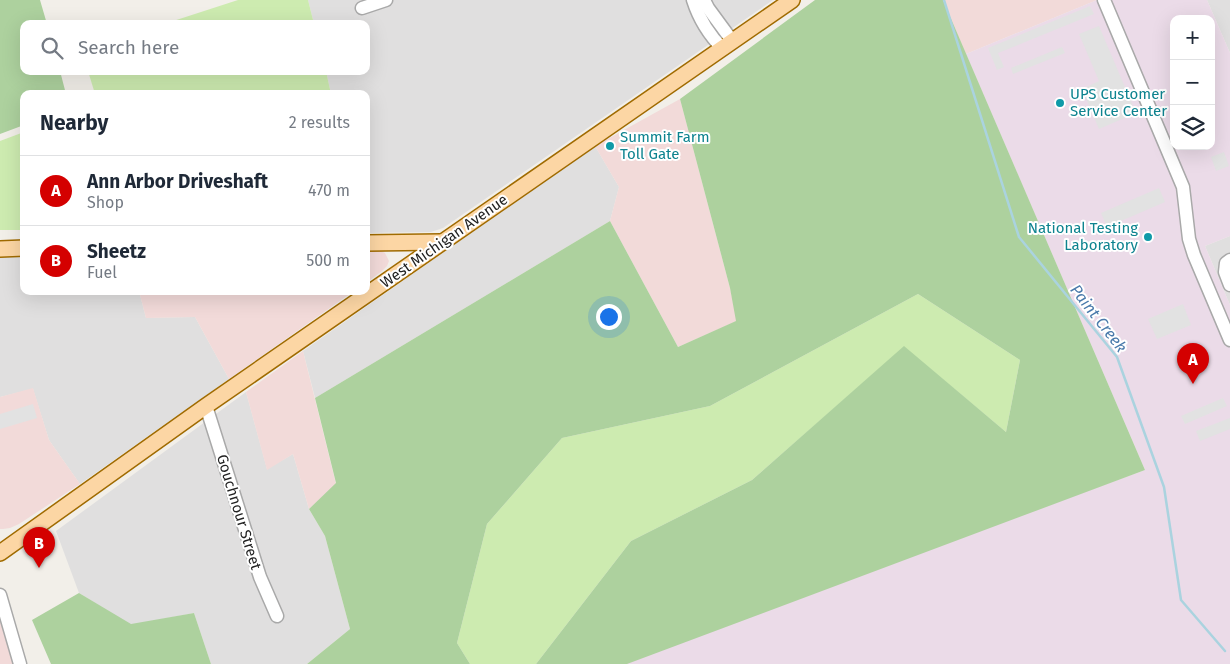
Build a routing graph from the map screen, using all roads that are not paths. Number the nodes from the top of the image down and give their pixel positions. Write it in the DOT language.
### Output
graph roads {
  1 [pos="386,0"];
  2 [pos="693,0"];
  3 [pos="704,0"];
  4 [pos="792,0"];
  5 [pos="1104,0"];
  6 [pos="362,8"];
  7 [pos="728,45"];
  8 [pos="441,242"];
  9 [pos="370,243"];
  10 [pos="20,248"];
  11 [pos="0,249"];
  12 [pos="1230,260"];
  13 [pos="1230,284"];
  14 [pos="370,292"];
  15 [pos="365,295"];
  16 [pos="1230,340"];
  17 [pos="206,406"];
  18 [pos="0,553"];
  19 [pos="0,595"];
  20 [pos="277,616"];
  21 [pos="20,664"];
  1 -- 6 [label="street"];
  2 -- 7 [label="street"];
  3 -- 7 [label="street"];
  4 -- 7 [label="main road, West Michigan Avenue"];
  5 -- 16 [label="street"];
  7 -- 8 [label="main road, West Michigan Avenue"];
  8 -- 9 [label="main road"];
  8 -- 14 [label="main road, West Michigan Avenue"];
  10 -- 11 [label="main road"];
  12 -- 13 [label="street"];
  15 -- 17 [label="main road, West Michigan Avenue"];
  17 -- 18 [label="main road, West Michigan Avenue"];
  17 -- 20 [label="street, Gouchnour Street"];
  19 -- 21 [label="street"];
}
